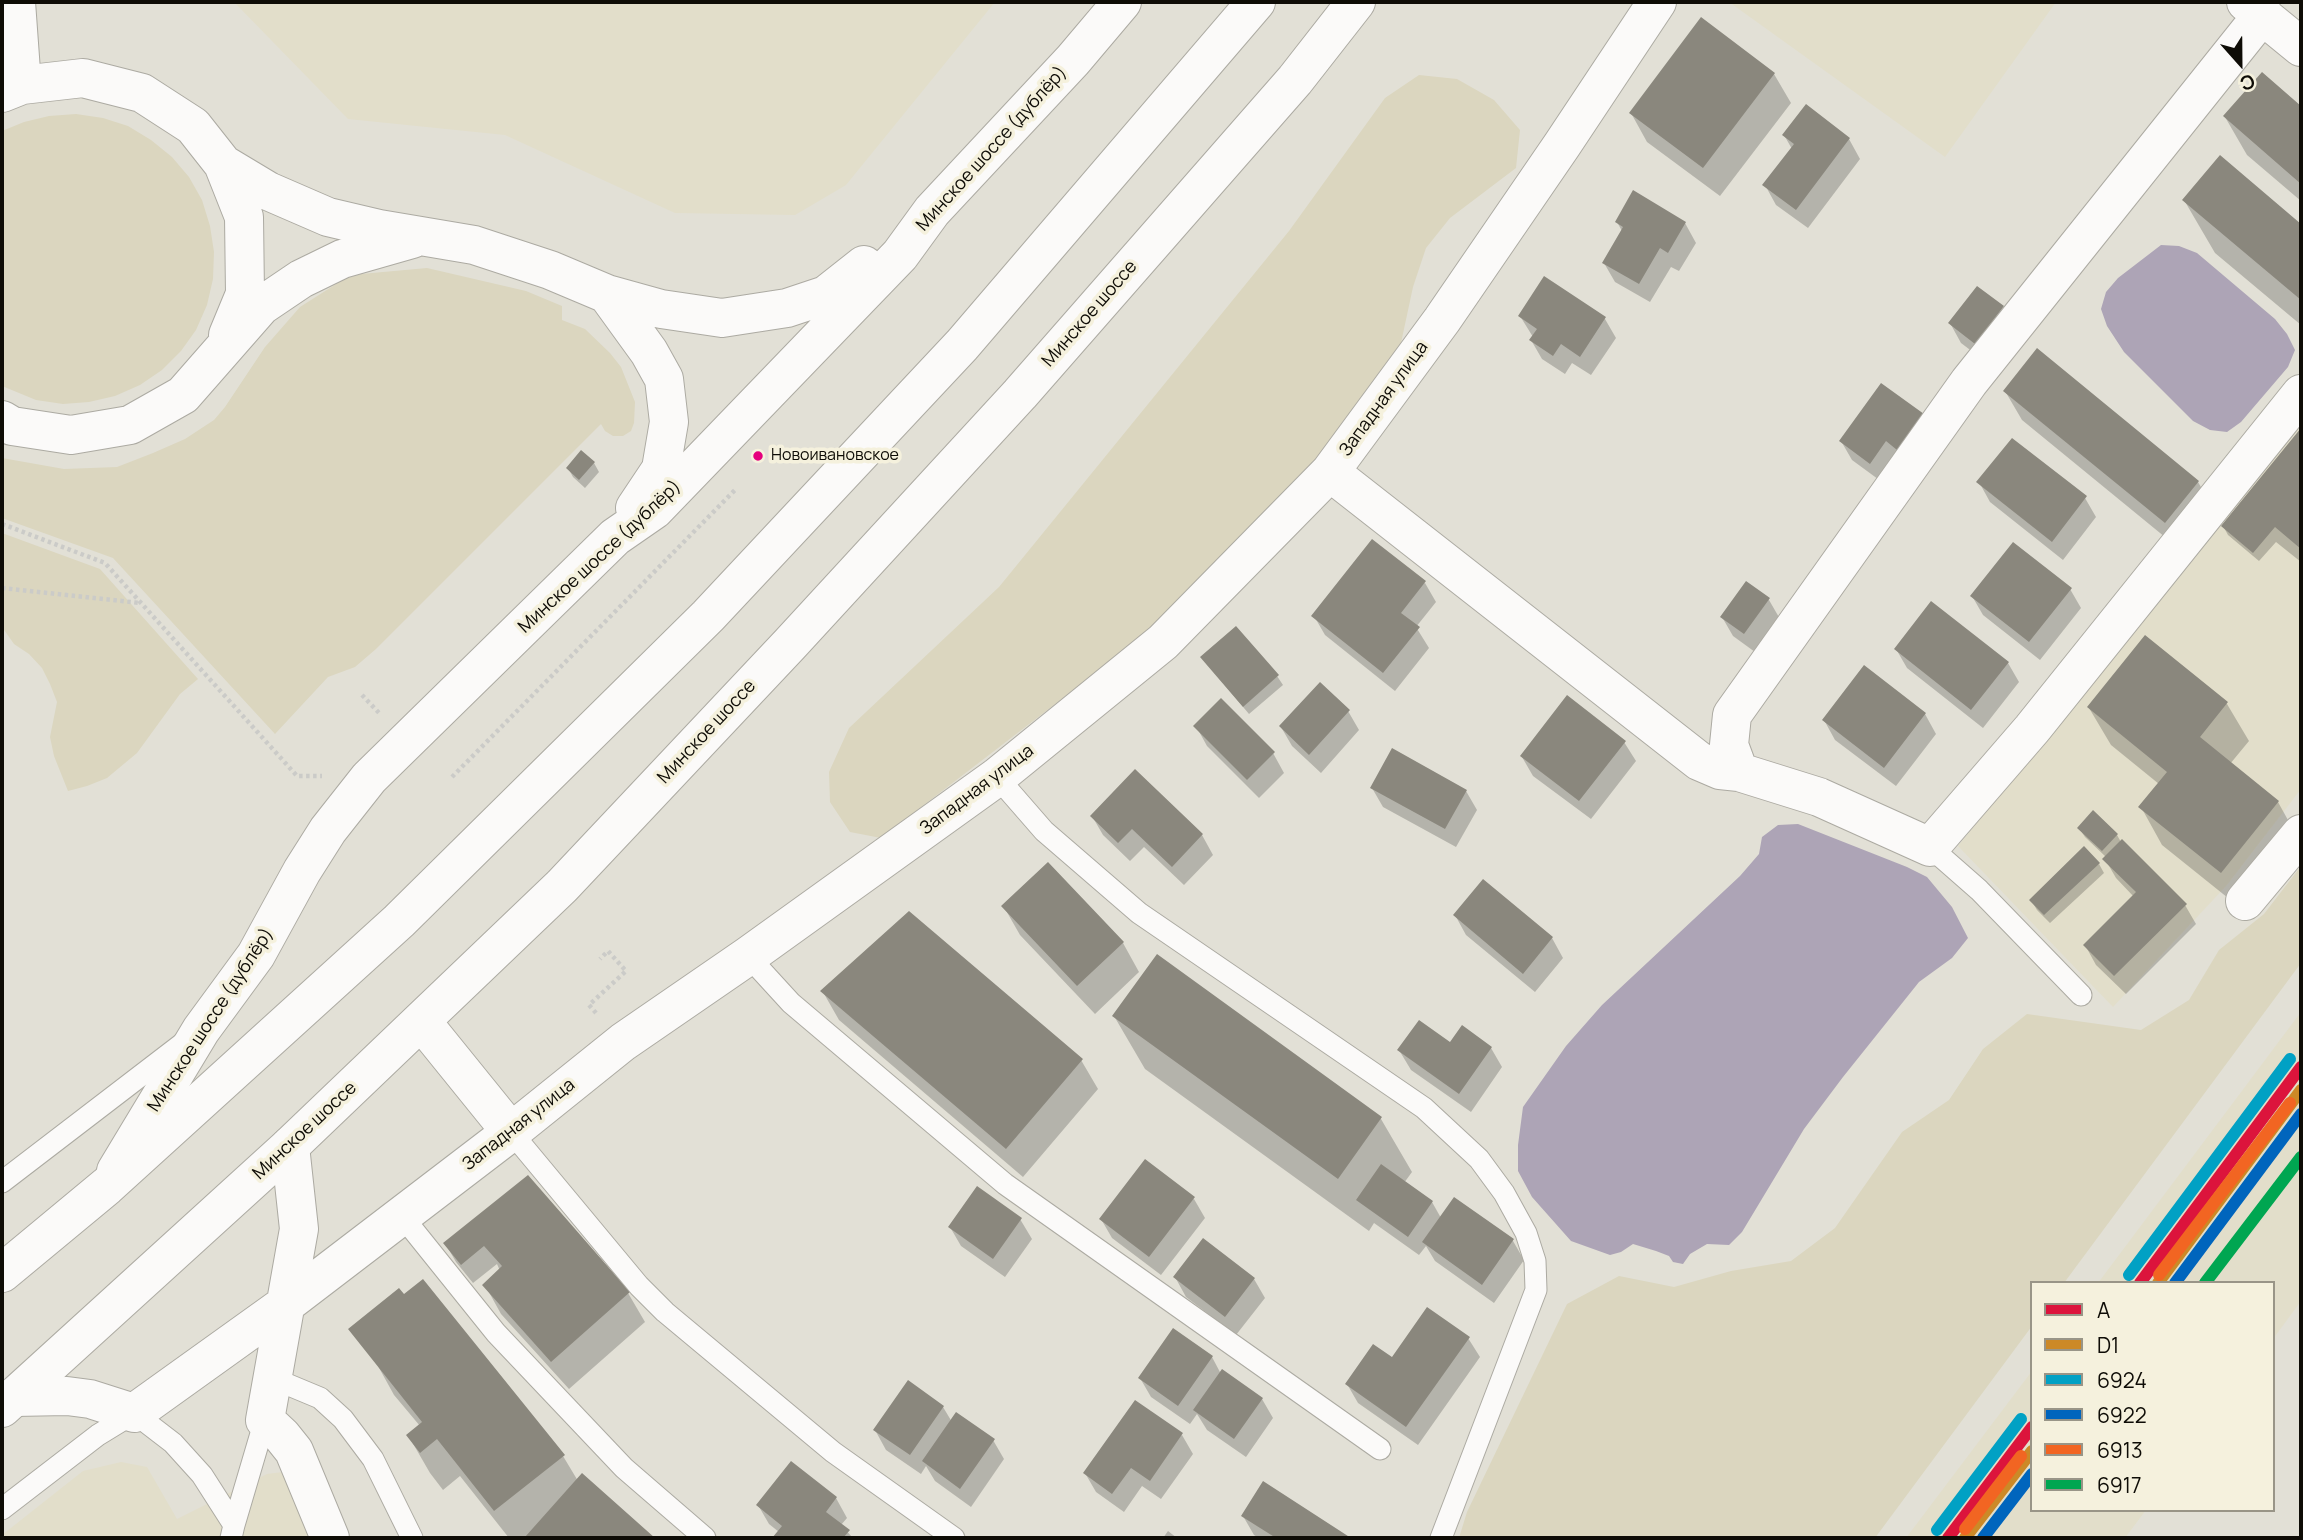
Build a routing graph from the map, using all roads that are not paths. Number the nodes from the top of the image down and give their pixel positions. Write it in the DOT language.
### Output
graph roads {
  1 [pos="16,2"];
  2 [pos="1122,2"];
  3 [pos="1256,2"];
  4 [pos="1356,2"];
  5 [pos="1657,2"];
  6 [pos="2254,8"];
  7 [pos="2301,47"];
  8 [pos="12,89"];
  9 [pos="223,164"];
  10 [pos="932,212"];
  11 [pos="421,236"];
  12 [pos="607,294"];
  13 [pos="222,350"];
  14 [pos="2301,394"];
  15 [pos="2,420"];
  16 [pos="1330,472"];
  17 [pos="615,537"];
  18 [pos="1739,772"];
  19 [pos="997,777"];
  20 [pos="2301,834"];
  21 [pos="1930,847"];
  22 [pos="2245,901"];
  23 [pos="748,957"];
  24 [pos="2081,995"];
  25 [pos="422,1022"];
  26 [pos="201,1030"];
  27 [pos="511,1132"];
  28 [pos="290,1146"];
  29 [pos="2,1182"];
  30 [pos="107,1186"];
  31 [pos="402,1216"];
  32 [pos="2,1273"];
  33 [pos="286,1304"];
  34 [pos="272,1378"];
  35 [pos="8,1402"];
  36 [pos="134,1413"];
  37 [pos="265,1420"];
  38 [pos="1380,1449"];
  39 [pos="2,1509"];
  40 [pos="232,1531"];
  41 [pos="330,1538"];
  42 [pos="412,1538"];
  43 [pos="705,1538"];
  44 [pos="954,1538"];
  45 [pos="1441,1538"];
  1 -- 8 [label="main road"];
  2 -- 10 [label="main road, Минское шоссе (дублёр)"];
  3 -- 30 [label="main road"];
  4 -- 25 [label="main road, Минское шоссе"];
  5 -- 16 [label="main road, Западная улица"];
  6 -- 7 [label="main road"];
  6 -- 18 [label="main road"];
  8 -- 9 [label="main road"];
  9 -- 11 [label="main road"];
  9 -- 13 [label="main road"];
  10 -- 12 [label="main road"];
  10 -- 17 [label="main road, Минское шоссе (дублёр)"];
  11 -- 12 [label="main road"];
  11 -- 13 [label="main road"];
  12 -- 17 [label="main road"];
  13 -- 15 [label="main road"];
  14 -- 21 [label="main road"];
  16 -- 18 [label="main road"];
  16 -- 19 [label="main road, Западная улица"];
  17 -- 26 [label="main road, Минское шоссе (дублёр)"];
  18 -- 21 [label="main road"];
  19 -- 23 [label="main road, Западная улица"];
  19 -- 45 [label="lane"];
  20 -- 22 [label="main road"];
  21 -- 24 [label="lane"];
  23 -- 27 [label="main road, Западная улица"];
  23 -- 38 [label="lane"];
  25 -- 27 [label="main road"];
  25 -- 28 [label="main road, Минское шоссе"];
  26 -- 29 [label="lane"];
  26 -- 30 [label="main road, Минское шоссе (дублёр)"];
  27 -- 31 [label="main road, Западная улица"];
  27 -- 44 [label="lane"];
  28 -- 33 [label="main road"];
  28 -- 35 [label="main road, Минское шоссе"];
  30 -- 32 [label="main road"];
  31 -- 33 [label="main road, Западная улица"];
  31 -- 43 [label="lane"];
  33 -- 34 [label="main road"];
  33 -- 36 [label="main road, Западная улица"];
  34 -- 37 [label="main road"];
  34 -- 42 [label="lane"];
  35 -- 36 [label="main road"];
  36 -- 39 [label="lane"];
  36 -- 40 [label="lane"];
  37 -- 40 [label="lane"];
  37 -- 41 [label="main road"];
}
